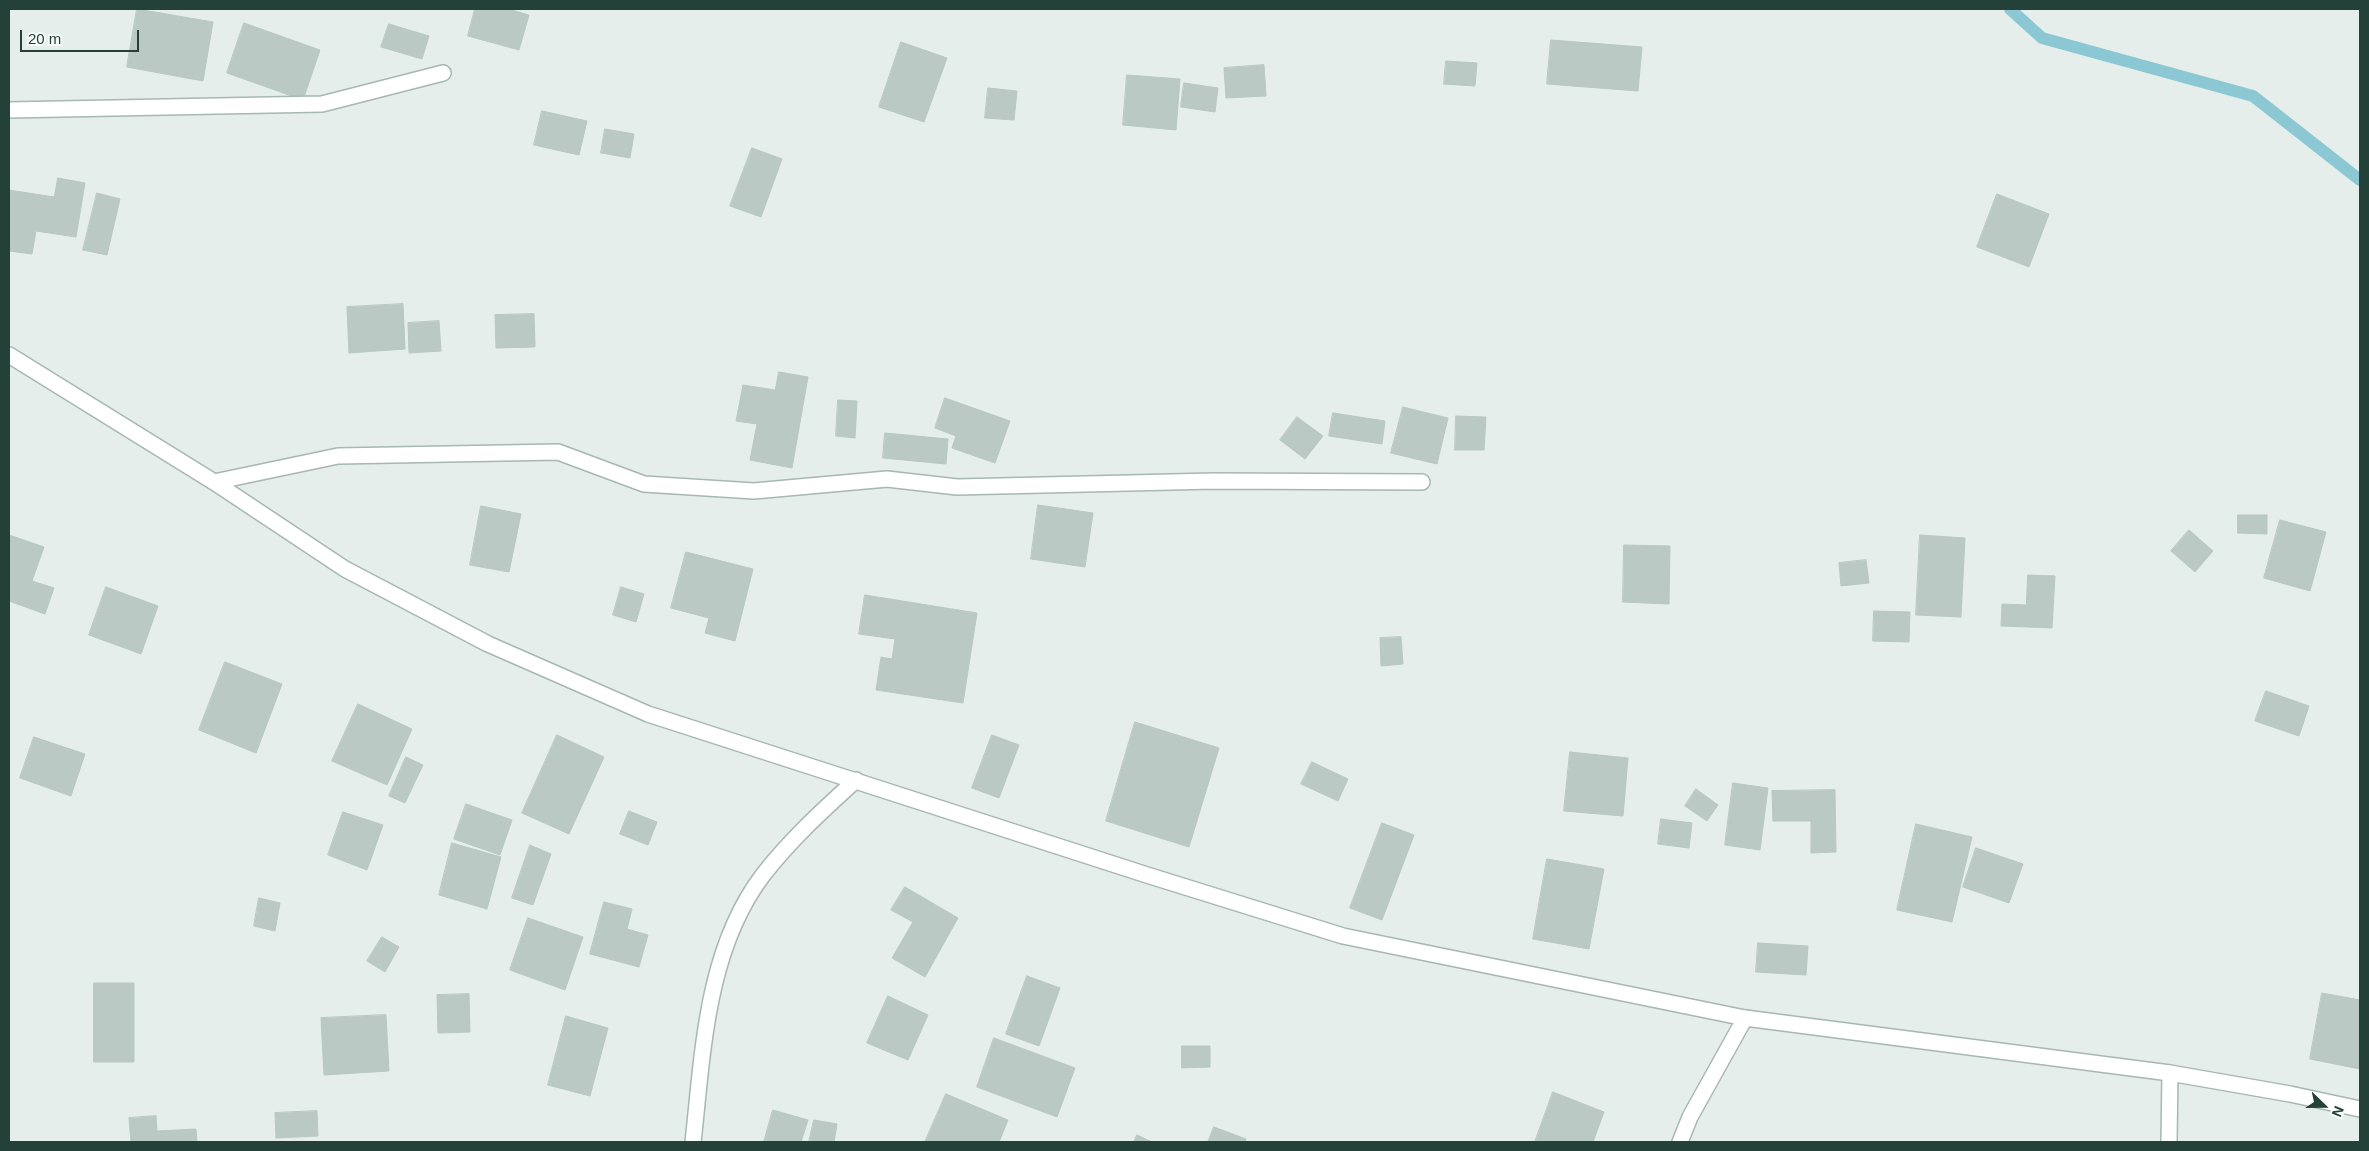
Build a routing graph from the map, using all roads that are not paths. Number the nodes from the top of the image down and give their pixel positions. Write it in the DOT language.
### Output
graph roads {
  1 [pos="443,73"];
  2 [pos="9,110"];
  3 [pos="9,355"];
  4 [pos="214,482"];
  5 [pos="1422,482"];
  6 [pos="856,780"];
  7 [pos="1745,1018"];
  8 [pos="2170,1073"];
  9 [pos="2360,1109"];
  10 [pos="693,1142"];
  11 [pos="1680,1142"];
  12 [pos="2170,1142"];
  1 -- 2 [label="street"];
  3 -- 4 [label="street"];
  4 -- 5 [label="street"];
  4 -- 6 [label="street"];
  6 -- 7 [label="street"];
  6 -- 10 [label="street"];
  7 -- 8 [label="street"];
  7 -- 11 [label="street"];
  8 -- 9 [label="street"];
  8 -- 12 [label="street"];
}
